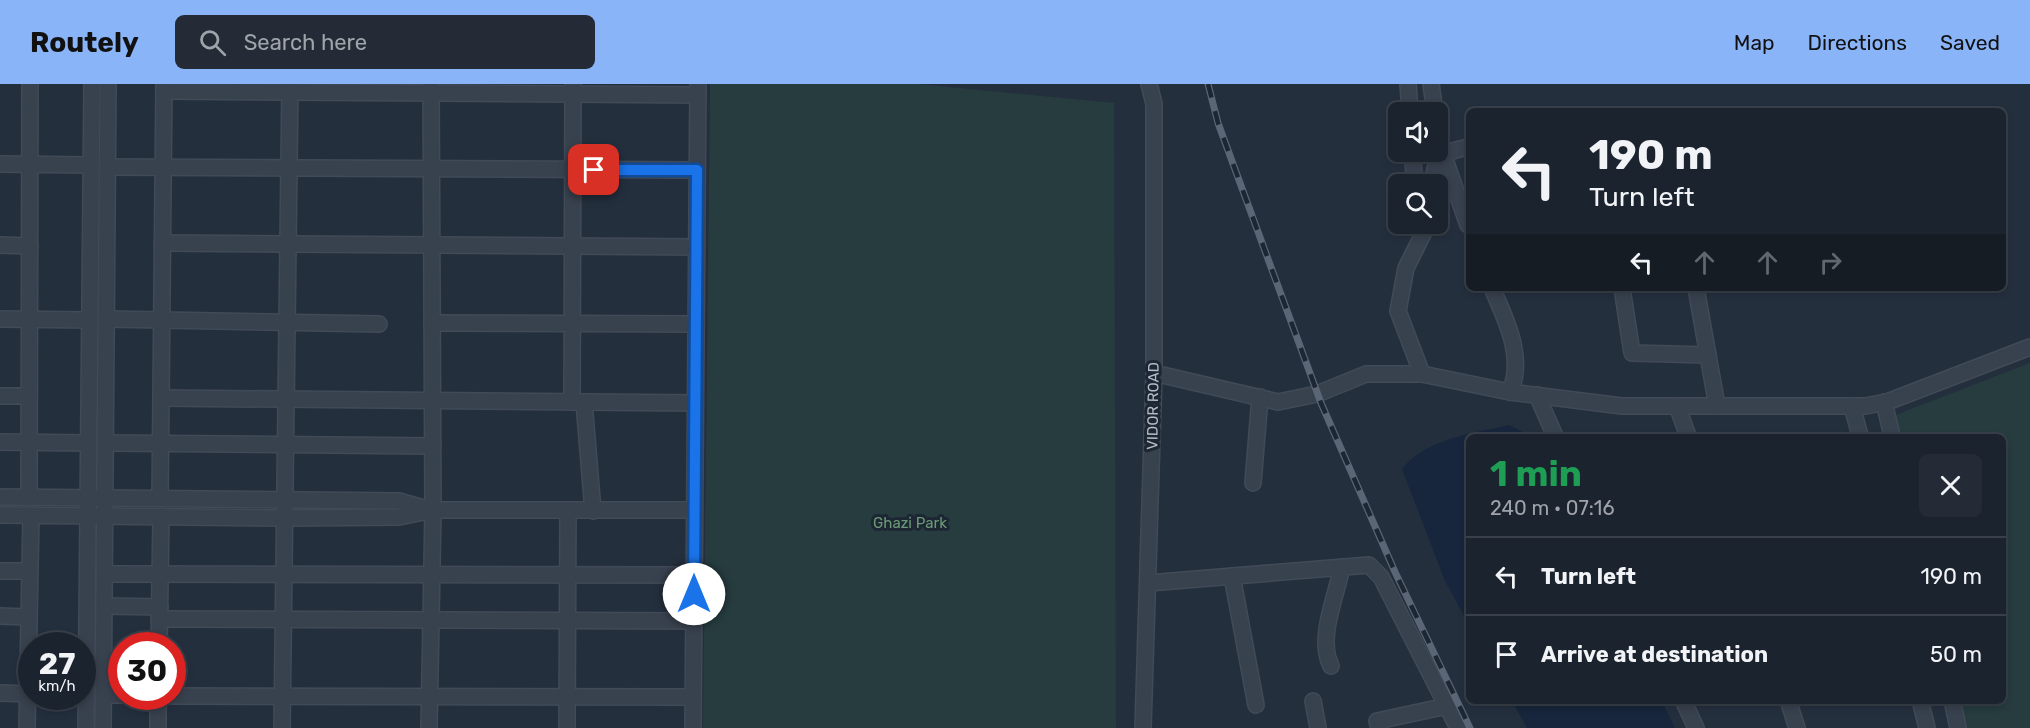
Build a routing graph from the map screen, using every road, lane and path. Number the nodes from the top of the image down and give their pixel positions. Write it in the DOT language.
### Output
graph roads {
  1 [pos="30,84"];
  2 [pos="92,84"];
  3 [pos="108,84"];
  4 [pos="1149,84"];
  5 [pos="1408,84"];
  6 [pos="1431,84"];
  7 [pos="164,88"];
  8 [pos="290,88"];
  9 [pos="431,89"];
  10 [pos="573,89"];
  11 [pos="698,90"];
  12 [pos="1409,102"];
  13 [pos="1434,102"];
  14 [pos="1466,148"];
  15 [pos="1448,153"];
  16 [pos="1446,162"];
  17 [pos="0,164"];
  18 [pos="30,164"];
  19 [pos="91,165"];
  20 [pos="107,167"];
  21 [pos="163,167"];
  22 [pos="289,168"];
  23 [pos="432,169"];
  24 [pos="573,169"];
  25 [pos="697,170"];
  26 [pos="1466,219"];
  27 [pos="1423,234"];
  28 [pos="162,243"];
  29 [pos="288,244"];
  30 [pos="0,245"];
  31 [pos="432,245"];
  32 [pos="30,246"];
  33 [pos="573,246"];
  34 [pos="697,247"];
  35 [pos="1493,291"];
  36 [pos="1622,291"];
  37 [pos="1697,291"];
  38 [pos="0,319"];
  39 [pos="29,319"];
  40 [pos="107,319"];
  41 [pos="89,320"];
  42 [pos="162,320"];
  43 [pos="287,322"];
  44 [pos="432,323"];
  45 [pos="379,324"];
  46 [pos="572,324"];
  47 [pos="696,324"];
  48 [pos="2030,347"];
  49 [pos="1708,355"];
  50 [pos="1154,372"];
  51 [pos="1422,374"];
  52 [pos="1510,392"];
  53 [pos="1537,395"];
  54 [pos="0,396"];
  55 [pos="29,396"];
  56 [pos="1260,397"];
  57 [pos="161,398"];
  58 [pos="286,399"];
  59 [pos="433,401"];
  60 [pos="578,402"];
  61 [pos="1884,402"];
  62 [pos="694,403"];
  63 [pos="1677,406"];
  64 [pos="1717,406"];
  65 [pos="1852,406"];
  66 [pos="1554,434"];
  67 [pos="1687,434"];
  68 [pos="1859,434"];
  69 [pos="1892,434"];
  70 [pos="0,442"];
  71 [pos="29,442"];
  72 [pos="88,443"];
  73 [pos="107,443"];
  74 [pos="160,443"];
  75 [pos="286,445"];
  76 [pos="433,446"];
  77 [pos="1253,483"];
  78 [pos="0,497"];
  79 [pos="29,497"];
  80 [pos="87,497"];
  81 [pos="107,498"];
  82 [pos="160,498"];
  83 [pos="285,499"];
  84 [pos="433,510"];
  85 [pos="693,510"];
  86 [pos="568,511"];
  87 [pos="593,511"];
  88 [pos="0,515"];
  89 [pos="31,515"];
  90 [pos="87,515"];
  91 [pos="106,515"];
  92 [pos="161,516"];
  93 [pos="285,518"];
  94 [pos="1342,567"];
  95 [pos="0,572"];
  96 [pos="29,572"];
  97 [pos="106,574"];
  98 [pos="160,574"];
  99 [pos="284,574"];
  100 [pos="432,575"];
  101 [pos="568,575"];
  102 [pos="693,575"];
  103 [pos="1232,576"];
  104 [pos="1148,583"];
  105 [pos="105,606"];
  106 [pos="159,613"];
  107 [pos="0,616"];
  108 [pos="28,616"];
  109 [pos="283,620"];
  110 [pos="431,620"];
  111 [pos="568,621"];
  112 [pos="694,621"];
  113 [pos="28,632"];
  114 [pos="85,632"];
  115 [pos="159,632"];
  116 [pos="1331,666"];
  117 [pos="0,693"];
  118 [pos="18,694"];
  119 [pos="104,695"];
  120 [pos="108,695"];
  121 [pos="186,696"];
  122 [pos="282,696"];
  123 [pos="430,697"];
  124 [pos="567,697"];
  125 [pos="693,697"];
  126 [pos="1313,701"];
  127 [pos="1685,704"];
  128 [pos="1789,704"];
  129 [pos="1921,704"];
  130 [pos="1953,704"];
  131 [pos="1256,705"];
  132 [pos="1446,706"];
  133 [pos="28,710"];
  134 [pos="85,710"];
  135 [pos="159,710"];
  136 [pos="27,728"];
  137 [pos="86,728"];
  138 [pos="103,728"];
  139 [pos="158,728"];
  140 [pos="282,728"];
  141 [pos="429,728"];
  142 [pos="567,728"];
  143 [pos="693,728"];
  144 [pos="1143,728"];
  145 [pos="1318,728"];
  146 [pos="1379,728"];
  147 [pos="1458,728"];
  148 [pos="1696,728"];
  149 [pos="1797,728"];
  150 [pos="1927,728"];
  151 [pos="1958,728"];
  1 -- 18 [label="street"];
  2 -- 19 [label="street"];
  3 -- 20 [label="street"];
  4 -- 50 [label="street, VIDOR ROAD"];
  5 -- 12 [label="street"];
  6 -- 13 [label="street"];
  7 -- 8 [label="street"];
  7 -- 21 [label="street"];
  8 -- 9 [label="street"];
  8 -- 22 [label="street"];
  9 -- 10 [label="street"];
  9 -- 23 [label="street"];
  10 -- 11 [label="street"];
  10 -- 24 [label="street"];
  11 -- 25 [label="street"];
  14 -- 15 [label="street"];
  16 -- 26 [label="street"];
  17 -- 18 [label="street"];
  18 -- 19 [label="street"];
  18 -- 32 [label="street"];
  19 -- 41 [label="street"];
  20 -- 21 [label="street"];
  20 -- 40 [label="street"];
  21 -- 22 [label="street"];
  21 -- 28 [label="street"];
  22 -- 23 [label="street"];
  22 -- 29 [label="street"];
  23 -- 24 [label="street"];
  23 -- 31 [label="street"];
  24 -- 25 [label="street"];
  24 -- 33 [label="street"];
  25 -- 34 [label="street"];
  27 -- 51 [label="street"];
  28 -- 29 [label="street"];
  28 -- 42 [label="street"];
  29 -- 31 [label="street"];
  29 -- 43 [label="street"];
  30 -- 32 [label="street"];
  31 -- 33 [label="street"];
  31 -- 44 [label="street"];
  32 -- 39 [label="street"];
  33 -- 34 [label="street"];
  33 -- 46 [label="street"];
  34 -- 47 [label="street"];
  35 -- 52 [label="street"];
  36 -- 49 [label="street"];
  37 -- 49 [label="street"];
  38 -- 39 [label="street"];
  39 -- 41 [label="street"];
  39 -- 55 [label="street"];
  40 -- 42 [label="street"];
  40 -- 73 [label="street"];
  41 -- 72 [label="street"];
  42 -- 43 [label="street"];
  42 -- 57 [label="street"];
  43 -- 45 [label="street"];
  43 -- 58 [label="street"];
  44 -- 46 [label="street"];
  44 -- 59 [label="street"];
  46 -- 47 [label="street"];
  46 -- 60 [label="street"];
  47 -- 62 [label="street"];
  48 -- 61 [label="street"];
  49 -- 64 [label="street"];
  50 -- 56 [label="street"];
  50 -- 104 [label="street, VIDOR ROAD"];
  51 -- 52 [label="street"];
  51 -- 56 [label="street"];
  52 -- 53 [label="street"];
  53 -- 63 [label="street"];
  53 -- 66 [label="street"];
  54 -- 55 [label="street"];
  55 -- 71 [label="street"];
  56 -- 77 [label="street"];
  57 -- 58 [label="street"];
  57 -- 74 [label="street"];
  58 -- 59 [label="street"];
  58 -- 75 [label="street"];
  59 -- 60 [label="street"];
  59 -- 76 [label="street"];
  60 -- 62 [label="street"];
  60 -- 87 [label="street"];
  61 -- 65 [label="street"];
  61 -- 69 [label="street"];
  62 -- 85 [label="street"];
  63 -- 64 [label="street"];
  63 -- 67 [label="street"];
  64 -- 65 [label="street"];
  65 -- 68 [label="street"];
  70 -- 71 [label="street"];
  71 -- 72 [label="street"];
  71 -- 79 [label="street"];
  72 -- 80 [label="street"];
  73 -- 74 [label="street"];
  73 -- 81 [label="street"];
  74 -- 75 [label="street"];
  74 -- 82 [label="street"];
  75 -- 76 [label="street"];
  75 -- 83 [label="street"];
  76 -- 84 [label="street"];
  78 -- 79 [label="street"];
  79 -- 80 [label="street"];
  80 -- 81 [label="street"];
  80 -- 90 [label="street"];
  81 -- 82 [label="street"];
  81 -- 91 [label="street"];
  82 -- 83 [label="street"];
  83 -- 84 [label="street"];
  83 -- 93 [label="street"];
  84 -- 86 [label="street"];
  84 -- 93 [label="street"];
  84 -- 100 [label="street"];
  85 -- 87 [label="street"];
  85 -- 102 [label="street"];
  86 -- 87 [label="street"];
  86 -- 101 [label="street"];
  88 -- 89 [label="street"];
  89 -- 90 [label="street"];
  89 -- 96 [label="street"];
  90 -- 91 [label="street"];
  90 -- 114 [label="street"];
  91 -- 92 [label="street"];
  91 -- 97 [label="street"];
  92 -- 93 [label="street"];
  92 -- 98 [label="street"];
  93 -- 99 [label="street"];
  94 -- 103 [label="street"];
  94 -- 116 [label="street"];
  94 -- 132 [label="street"];
  95 -- 96 [label="street"];
  96 -- 108 [label="street"];
  97 -- 98 [label="street"];
  97 -- 105 [label="street"];
  98 -- 99 [label="street"];
  98 -- 106 [label="street"];
  99 -- 100 [label="street"];
  99 -- 109 [label="street"];
  100 -- 101 [label="street"];
  100 -- 110 [label="street"];
  101 -- 102 [label="street"];
  101 -- 111 [label="street"];
  102 -- 112 [label="street"];
  103 -- 104 [label="street"];
  103 -- 131 [label="street"];
  104 -- 144 [label="street, VIDOR ROAD"];
  105 -- 106 [label="street"];
  105 -- 119 [label="street"];
  106 -- 109 [label="street"];
  106 -- 115 [label="street"];
  107 -- 108 [label="street"];
  108 -- 113 [label="street"];
  109 -- 110 [label="street"];
  109 -- 122 [label="street"];
  110 -- 111 [label="street"];
  110 -- 123 [label="street"];
  111 -- 112 [label="street"];
  111 -- 124 [label="street"];
  112 -- 125 [label="street"];
  117 -- 118 [label="street"];
  119 -- 120 [label="street"];
  119 -- 138 [label="street"];
  121 -- 122 [label="street"];
  122 -- 123 [label="street"];
  122 -- 140 [label="street"];
  123 -- 124 [label="street"];
  123 -- 141 [label="street"];
  124 -- 125 [label="street"];
  124 -- 142 [label="street"];
  125 -- 143 [label="street"];
  126 -- 145 [label="street"];
  127 -- 148 [label="street"];
  128 -- 149 [label="street"];
  129 -- 150 [label="street"];
  130 -- 151 [label="street"];
  132 -- 146 [label="street"];
  132 -- 147 [label="street"];
  133 -- 136 [label="street"];
  134 -- 137 [label="street"];
  135 -- 139 [label="street"];
}
